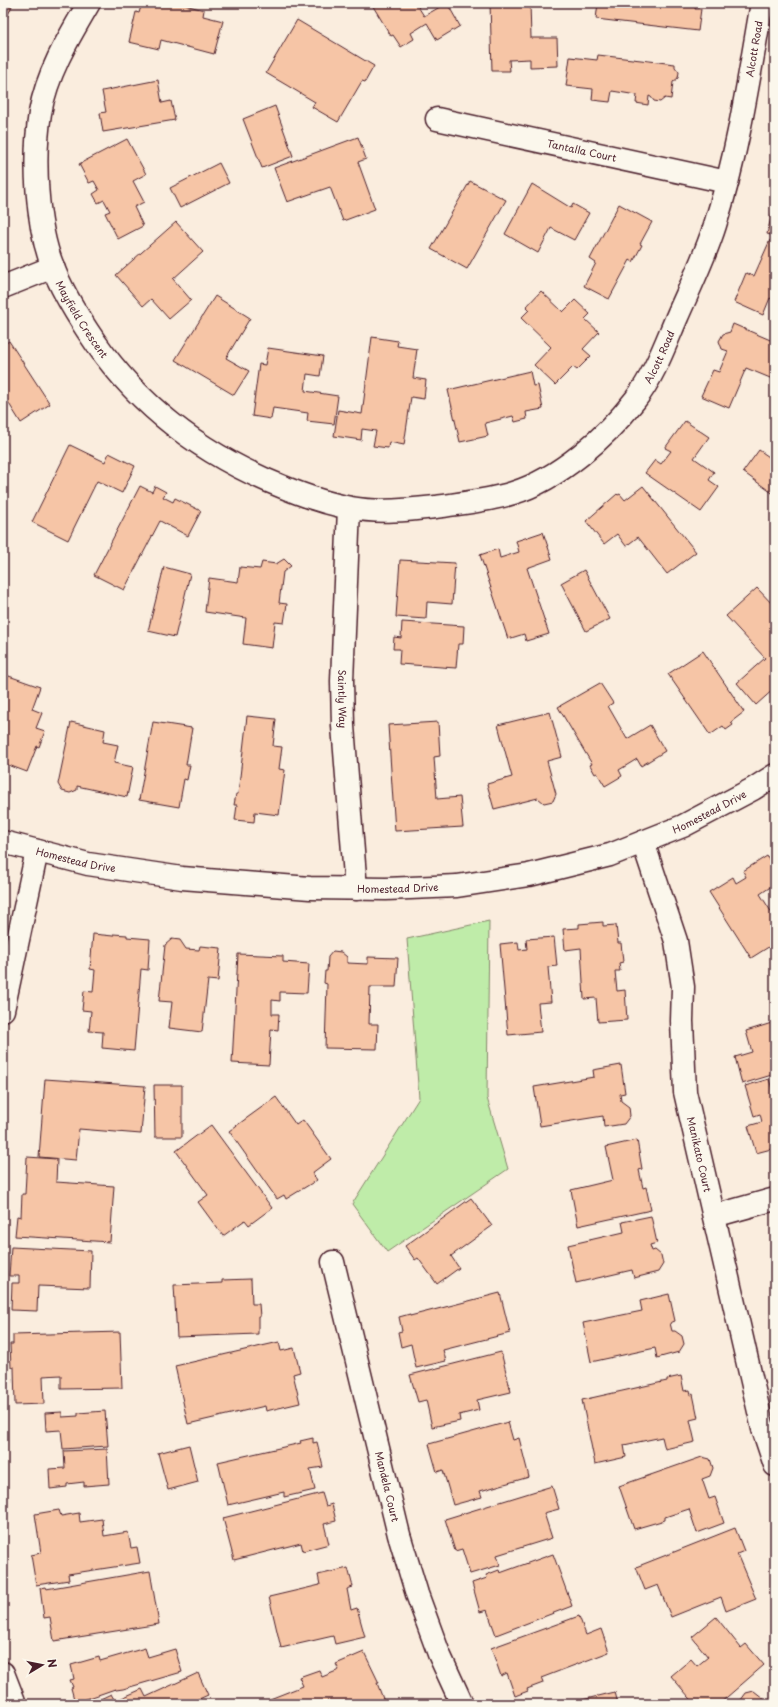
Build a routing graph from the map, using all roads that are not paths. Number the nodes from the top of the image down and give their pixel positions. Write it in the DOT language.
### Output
graph roads {
  1 [pos="89,3"];
  2 [pos="762,3"];
  3 [pos="437,119"];
  4 [pos="727,182"];
  5 [pos="53,267"];
  6 [pos="3,286"];
  7 [pos="349,508"];
  8 [pos="775,775"];
  9 [pos="3,842"];
  10 [pos="643,842"];
  11 [pos="37,851"];
  12 [pos="356,889"];
  13 [pos="3,1010"];
  14 [pos="775,1198"];
  15 [pos="714,1216"];
  16 [pos="333,1262"];
  17 [pos="775,1464"];
  18 [pos="3,1673"];
  19 [pos="15,1704"];
  20 [pos="462,1704"];
  1 -- 5 [label="street, Mayfield Crescent"];
  2 -- 4 [label="street, Alcott Road"];
  3 -- 4 [label="street, Tantalla Court"];
  4 -- 7 [label="street, Alcott Road"];
  5 -- 6 [label="street"];
  5 -- 7 [label="street, Mayfield Crescent"];
  7 -- 12 [label="street, Saintly Way"];
  8 -- 10 [label="street, Homestead Drive"];
  9 -- 11 [label="street, Homestead Drive"];
  10 -- 12 [label="street, Homestead Drive"];
  10 -- 15 [label="street, Manikato Court"];
  11 -- 12 [label="street, Homestead Drive"];
  11 -- 13 [label="street"];
  14 -- 15 [label="street"];
  15 -- 17 [label="street, Manikato Court"];
  16 -- 20 [label="street, Mandela Court"];
  18 -- 19 [label="street"];
}
